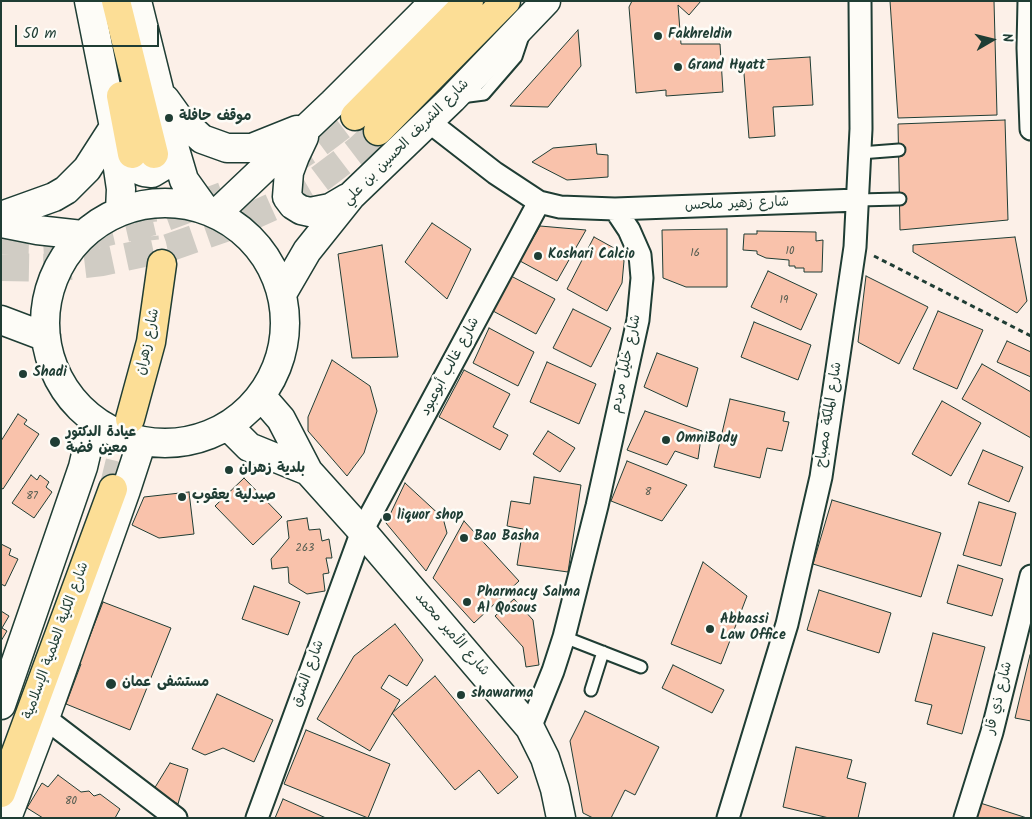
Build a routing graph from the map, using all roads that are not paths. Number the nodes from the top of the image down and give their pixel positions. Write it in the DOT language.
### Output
graph roads {
  1 [pos="89,1"];
  2 [pos="102,1"];
  3 [pos="116,1"];
  4 [pos="137,1"];
  5 [pos="435,1"];
  6 [pos="469,1"];
  7 [pos="506,1"];
  8 [pos="860,1"];
  9 [pos="1029,1"];
  10 [pos="537,11"];
  11 [pos="160,90"];
  12 [pos="355,116"];
  13 [pos="428,121"];
  14 [pos="312,123"];
  15 [pos="1031,129"];
  16 [pos="378,131"];
  17 [pos="138,146"];
  18 [pos="899,150"];
  19 [pos="860,153"];
  20 [pos="351,196"];
  21 [pos="900,199"];
  22 [pos="858,200"];
  23 [pos="539,202"];
  24 [pos="616,209"];
  25 [pos="120,211"];
  26 [pos="210,211"];
  27 [pos="1,216"];
  28 [pos="1,223"];
  29 [pos="82,235"];
  30 [pos="154,267"];
  31 [pos="282,294"];
  32 [pos="1,320"];
  33 [pos="46,337"];
  34 [pos="260,396"];
  35 [pos="121,424"];
  36 [pos="228,426"];
  37 [pos="308,471"];
  38 [pos="362,531"];
  39 [pos="1031,576"];
  40 [pos="564,637"];
  41 [pos="604,652"];
  42 [pos="641,667"];
  43 [pos="591,690"];
  44 [pos="4,691"];
  45 [pos="45,718"];
  46 [pos="530,728"];
  47 [pos="1,742"];
  48 [pos="1,793"];
  49 [pos="7,818"];
  50 [pos="176,818"];
  51 [pos="257,818"];
  52 [pos="561,818"];
  53 [pos="728,818"];
  54 [pos="966,818"];
  1 -- 17 [label="street"];
  2 -- 17 [label="main road"];
  3 -- 17 [label="main road"];
  4 -- 11 [label="street"];
  5 -- 14 [label="street"];
  6 -- 12 [label="main road"];
  7 -- 16 [label="main road"];
  8 -- 19 [label="street, شارع الملكة مصباح"];
  9 -- 15 [label="street"];
  10 -- 13 [label="street, شارع الشريف الحسين بن علي"];
  11 -- 14 [label="street"];
  11 -- 17 [label="street"];
  13 -- 20 [label="street, شارع الشريف الحسين بن علي"];
  13 -- 23 [label="street"];
  14 -- 20 [label="street"];
  14 -- 26 [label="street"];
  17 -- 25 [label="street"];
  17 -- 26 [label="street"];
  17 -- 27 [label="street"];
  18 -- 19 [label="lane"];
  19 -- 22 [label="street, شارع الملكة مصباح"];
  20 -- 31 [label="street, شارع الشريف الحسين بن علي"];
  21 -- 22 [label="lane"];
  22 -- 24 [label="street, شارع زهير ملحس"];
  22 -- 53 [label="street, شارع الملكة مصباح"];
  23 -- 24 [label="street"];
  23 -- 38 [label="street, شارع غالب أبوعبود"];
  24 -- 40 [label="street, شارع خليل مردم"];
  25 -- 26 [label="street"];
  25 -- 29 [label="street"];
  26 -- 31 [label="street"];
  28 -- 29 [label="street"];
  29 -- 33 [label="street"];
  30 -- 35 [label="main road, شارع زهران"];
  31 -- 34 [label="street"];
  32 -- 33 [label="street"];
  33 -- 35 [label="street"];
  34 -- 36 [label="street"];
  34 -- 37 [label="street, شارع الأمير محمد"];
  35 -- 36 [label="street"];
  35 -- 44 [label="street"];
  35 -- 45 [label="street"];
  36 -- 37 [label="street, شارع الأمير محمد"];
  37 -- 38 [label="street, شارع الأمير محمد"];
  38 -- 46 [label="street, شارع الأمير محمد"];
  38 -- 51 [label="street, شارع الشرق"];
  39 -- 54 [label="street, شارع ذي قار"];
  40 -- 41 [label="lane"];
  40 -- 46 [label="street, شارع خليل مردم"];
  41 -- 42 [label="lane"];
  41 -- 43 [label="lane"];
  45 -- 49 [label="street"];
  45 -- 50 [label="street"];
  46 -- 52 [label="street, شارع الأمير محمد"];
  47 -- 48 [label="main road, شارع الكلية العلمية الإسلامية"];
}
